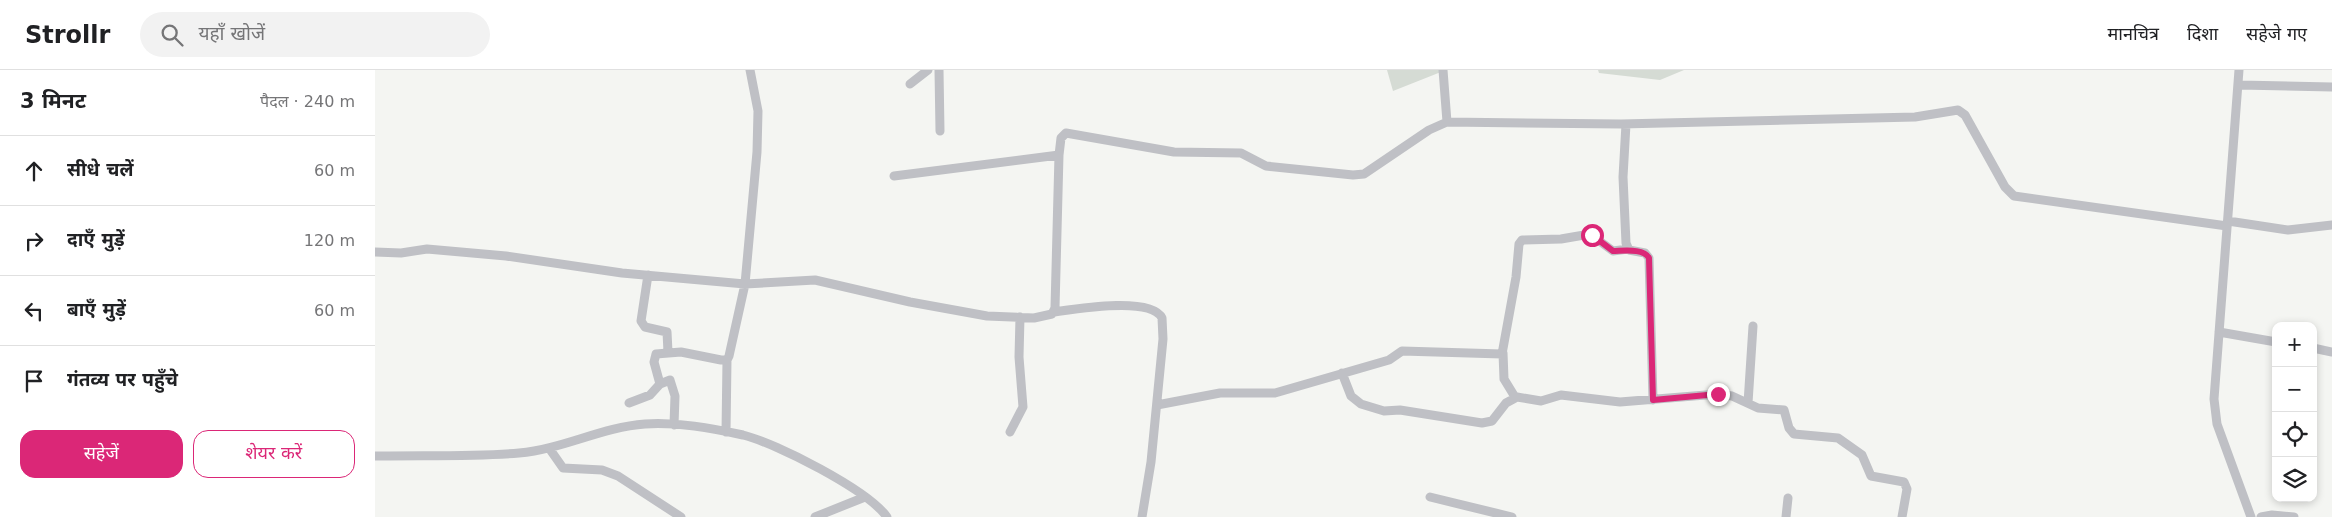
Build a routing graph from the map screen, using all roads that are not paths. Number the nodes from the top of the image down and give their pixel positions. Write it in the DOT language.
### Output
graph roads {
  1 [pos="750,70"];
  2 [pos="928,70"];
  3 [pos="939,70"];
  4 [pos="1443,70"];
  5 [pos="2239,70"];
  6 [pos="910,84"];
  7 [pos="2239,85"];
  8 [pos="2332,87"];
  9 [pos="1447,122"];
  10 [pos="1626,124"];
  11 [pos="940,131"];
  12 [pos="1059,155"];
  13 [pos="894,176"];
  14 [pos="2227,224"];
  15 [pos="2332,225"];
  16 [pos="1628,249"];
  17 [pos="375,252"];
  18 [pos="649,275"];
  19 [pos="745,284"];
  20 [pos="1054,312"];
  21 [pos="1020,317"];
  22 [pos="1753,326"];
  23 [pos="2219,332"];
  24 [pos="2272,341"];
  25 [pos="2317,349"];
  26 [pos="668,352"];
  27 [pos="1503,352"];
  28 [pos="2332,352"];
  29 [pos="727,360"];
  30 [pos="1342,373"];
  31 [pos="660,384"];
  32 [pos="1517,397"];
  33 [pos="1653,400"];
  34 [pos="629,403"];
  35 [pos="1747,403"];
  36 [pos="1157,405"];
  37 [pos="674,425"];
  38 [pos="726,432"];
  39 [pos="1010,432"];
  40 [pos="549,448"];
  41 [pos="375,456"];
  42 [pos="1430,497"];
  43 [pos="865,498"];
  44 [pos="1788,498"];
  45 [pos="681,517"];
  46 [pos="815,517"];
  47 [pos="887,517"];
  48 [pos="1142,517"];
  49 [pos="1512,517"];
  50 [pos="1786,517"];
  51 [pos="1902,517"];
  52 [pos="2251,517"];
  53 [pos="2261,517"];
  54 [pos="2294,517"];
  1 -- 19 [label="street"];
  2 -- 6 [label="street"];
  3 -- 11 [label="street"];
  4 -- 9 [label="street"];
  5 -- 7 [label="street"];
  7 -- 8 [label="street"];
  7 -- 14 [label="street"];
  9 -- 10 [label="street"];
  9 -- 12 [label="street"];
  10 -- 14 [label="street"];
  10 -- 16 [label="street"];
  12 -- 13 [label="street"];
  12 -- 20 [label="street"];
  14 -- 15 [label="street"];
  14 -- 23 [label="street"];
  16 -- 27 [label="street"];
  16 -- 33 [label="street"];
  17 -- 18 [label="street"];
  18 -- 19 [label="street"];
  18 -- 26 [label="street"];
  19 -- 21 [label="street"];
  19 -- 29 [label="street"];
  20 -- 21 [label="street"];
  20 -- 36 [label="street"];
  21 -- 39 [label="street"];
  22 -- 35 [label="street"];
  23 -- 24 [label="street"];
  23 -- 52 [label="street"];
  25 -- 28 [label="street"];
  26 -- 29 [label="street"];
  26 -- 31 [label="street"];
  27 -- 30 [label="street"];
  27 -- 32 [label="street"];
  29 -- 38 [label="street"];
  30 -- 32 [label="street"];
  30 -- 36 [label="street"];
  31 -- 34 [label="street"];
  31 -- 37 [label="street"];
  32 -- 33 [label="street"];
  33 -- 35 [label="street"];
  35 -- 51 [label="street"];
  36 -- 48 [label="street"];
  37 -- 38 [label="street"];
  37 -- 40 [label="street"];
  38 -- 43 [label="street"];
  40 -- 41 [label="street"];
  40 -- 45 [label="street"];
  42 -- 49 [label="street"];
  43 -- 46 [label="street"];
  43 -- 47 [label="street"];
  44 -- 50 [label="street"];
  53 -- 54 [label="street"];
}
